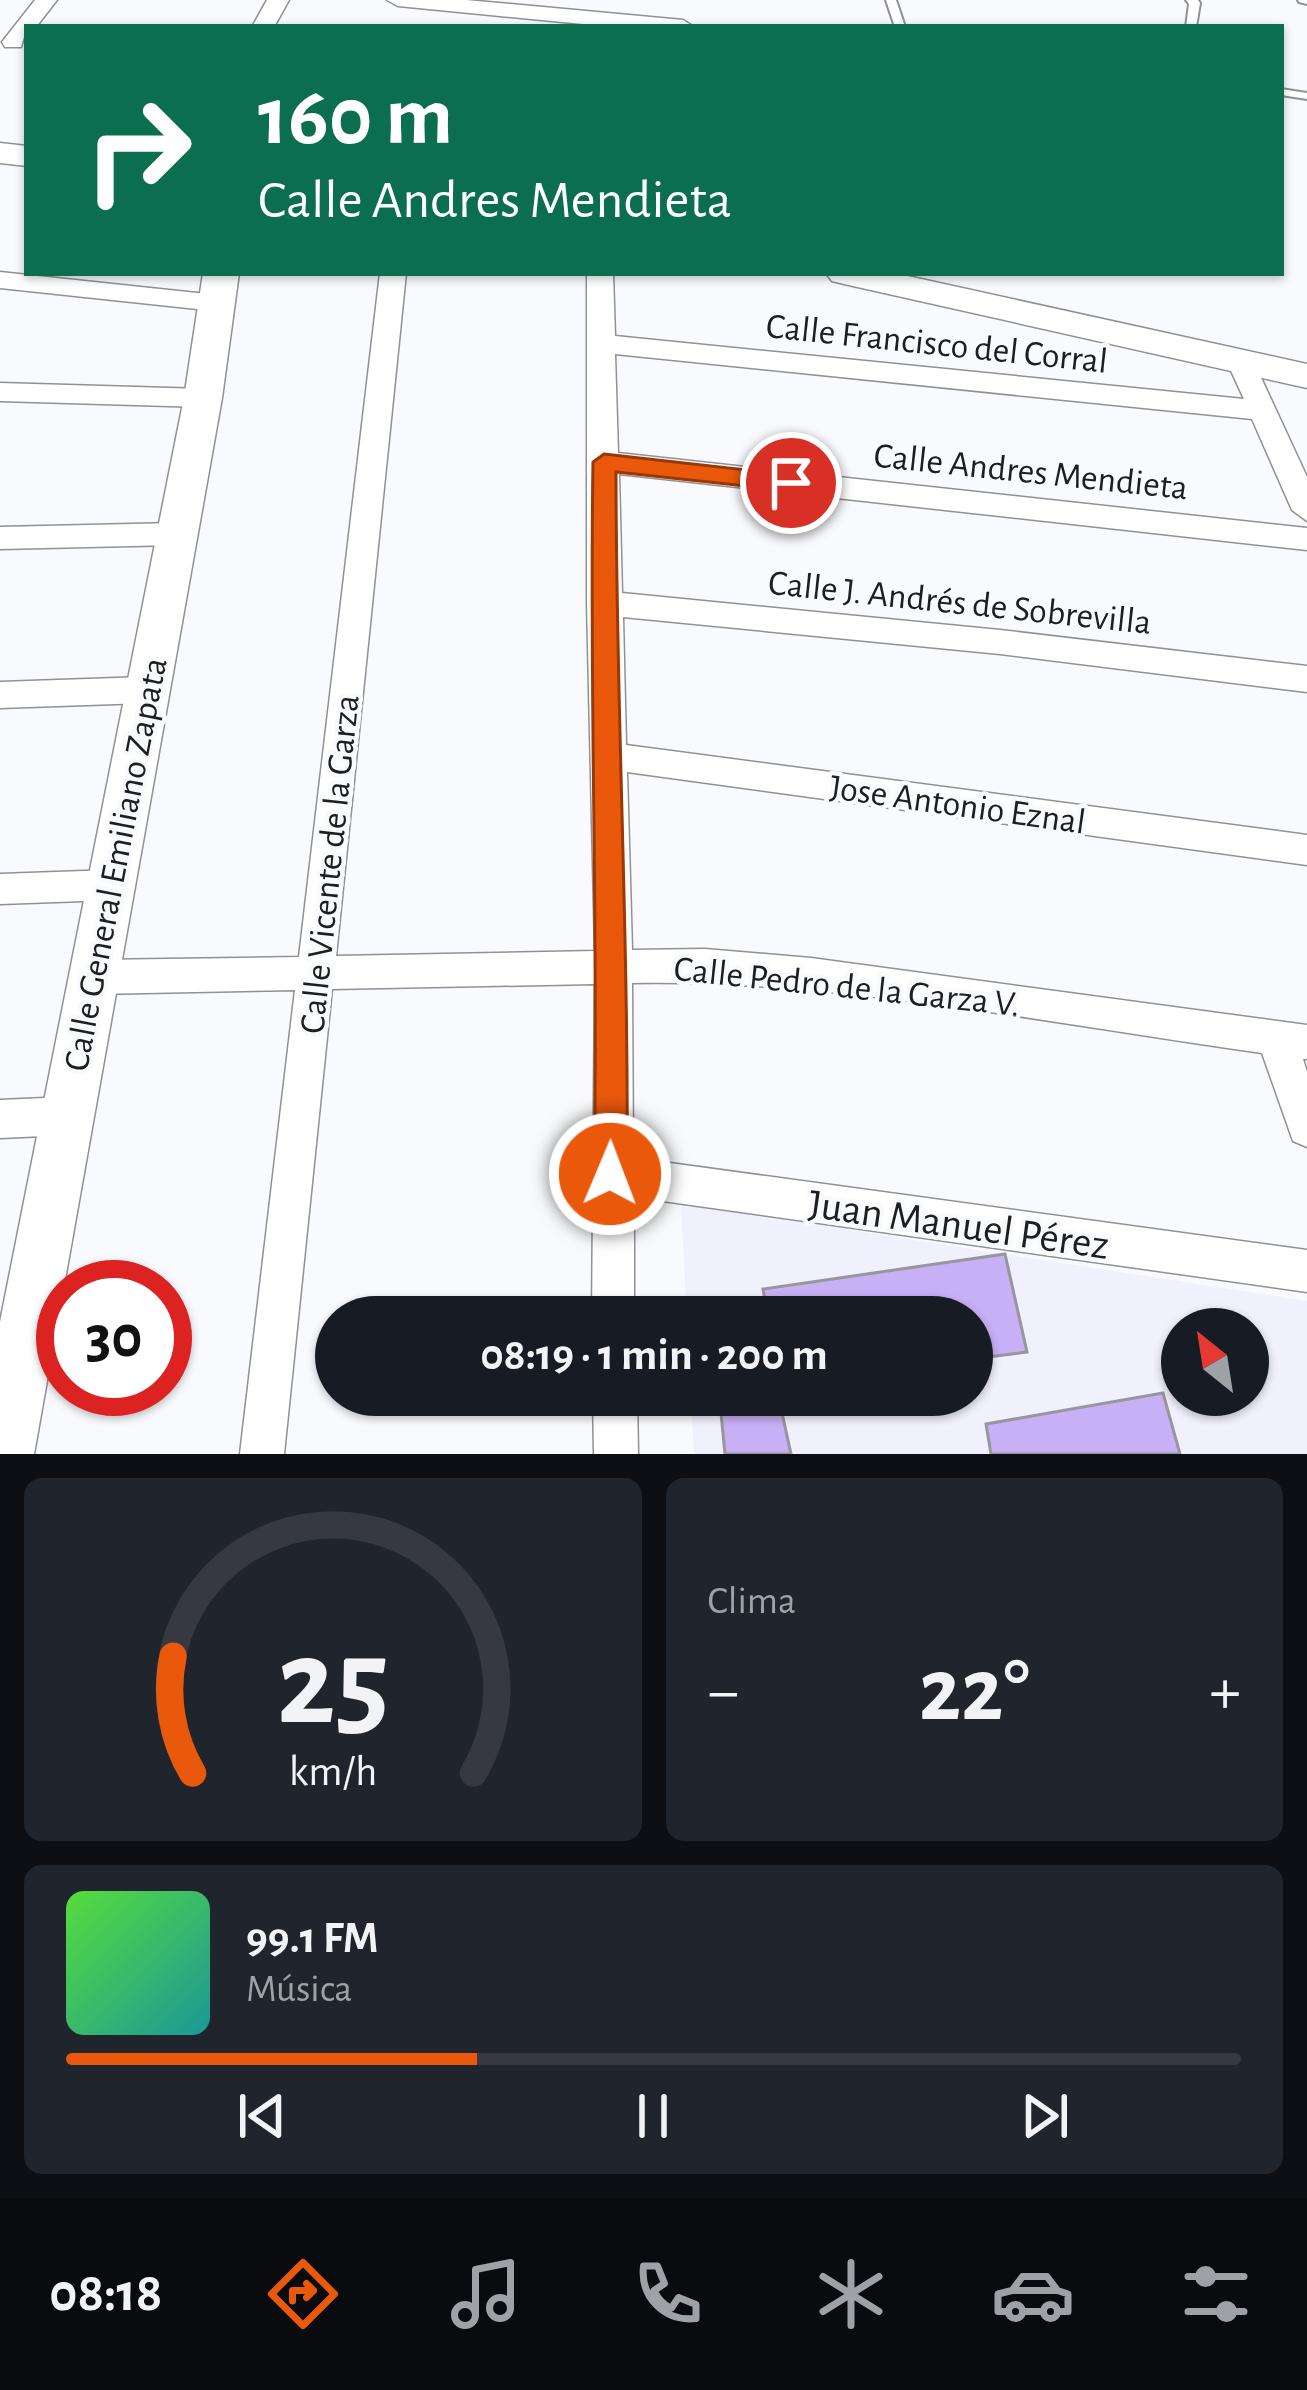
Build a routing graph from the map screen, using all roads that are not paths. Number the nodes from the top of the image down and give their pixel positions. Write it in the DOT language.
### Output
graph roads {
  1 [pos="46,0"];
  2 [pos="398,0"];
  3 [pos="891,0"];
  4 [pos="693,22"];
  5 [pos="27,24"];
  6 [pos="899,24"];
  7 [pos="393,276"];
  8 [pos="599,276"];
  9 [pos="857,276"];
  10 [pos="0,280"];
  11 [pos="219,288"];
  12 [pos="602,344"];
  13 [pos="1241,362"];
  14 [pos="1307,376"];
  15 [pos="0,392"];
  16 [pos="203,398"];
  17 [pos="1265,410"];
  18 [pos="604,462"];
  19 [pos="1307,510"];
  20 [pos="176,534"];
  21 [pos="0,538"];
  22 [pos="1307,539"];
  23 [pos="603,603"];
  24 [pos="1307,679"];
  25 [pos="145,690"];
  26 [pos="0,695"];
  27 [pos="609,756"];
  28 [pos="1307,850"];
  29 [pos="112,885"];
  30 [pos="0,889"];
  31 [pos="614,967"];
  32 [pos="316,975"];
  33 [pos="96,977"];
  34 [pos="1292,1040"];
  35 [pos="66,1116"];
  36 [pos="0,1120"];
  37 [pos="1307,1128"];
  38 [pos="610,1174"];
  39 [pos="1307,1271"];
  40 [pos="613,1296"];
  41 [pos="10,1361"];
  42 [pos="615,1416"];
  43 [pos="4,1454"];
  44 [pos="262,1454"];
  45 [pos="616,1454"];
  1 -- 5 [label="street"];
  2 -- 4 [label="street"];
  3 -- 6 [label="lane"];
  7 -- 32 [label="street, Calle Vicente de la Garza"];
  8 -- 12 [label="street"];
  9 -- 13 [label="street"];
  10 -- 11 [label="street"];
  11 -- 16 [label="street, Calle General Emiliano Zapata"];
  12 -- 17 [label="street, Calle Francisco del Corral"];
  12 -- 18 [label="street"];
  13 -- 14 [label="street"];
  13 -- 17 [label="street"];
  15 -- 16 [label="street"];
  16 -- 20 [label="street, Calle General Emiliano Zapata"];
  17 -- 19 [label="street"];
  18 -- 22 [label="street, Calle Andres Mendieta"];
  18 -- 23 [label="street"];
  20 -- 21 [label="street"];
  20 -- 25 [label="street, Calle General Emiliano Zapata"];
  23 -- 24 [label="street, Calle J. Andrés de Sobrevilla"];
  23 -- 27 [label="street"];
  25 -- 26 [label="street"];
  25 -- 29 [label="street, Calle General Emiliano Zapata"];
  27 -- 28 [label="street, Jose Antonio Eznal"];
  27 -- 31 [label="street"];
  29 -- 30 [label="street"];
  29 -- 33 [label="street, Calle General Emiliano Zapata"];
  31 -- 32 [label="street, Calle Pedro de la Garza V."];
  31 -- 34 [label="street, Calle Pedro de la Garza V."];
  31 -- 38 [label="street"];
  32 -- 33 [label="street, Calle Pedro de la Garza V."];
  32 -- 44 [label="street, Calle Vicente de la Garza"];
  33 -- 35 [label="street, Calle General Emiliano Zapata"];
  34 -- 37 [label="street"];
  35 -- 36 [label="street"];
  35 -- 41 [label="street, Calle General Emiliano Zapata"];
  38 -- 39 [label="street, Juan Manuel Pérez"];
  38 -- 40 [label="street"];
  41 -- 43 [label="street, Calle General Emiliano Zapata"];
  42 -- 45 [label="street"];
}
